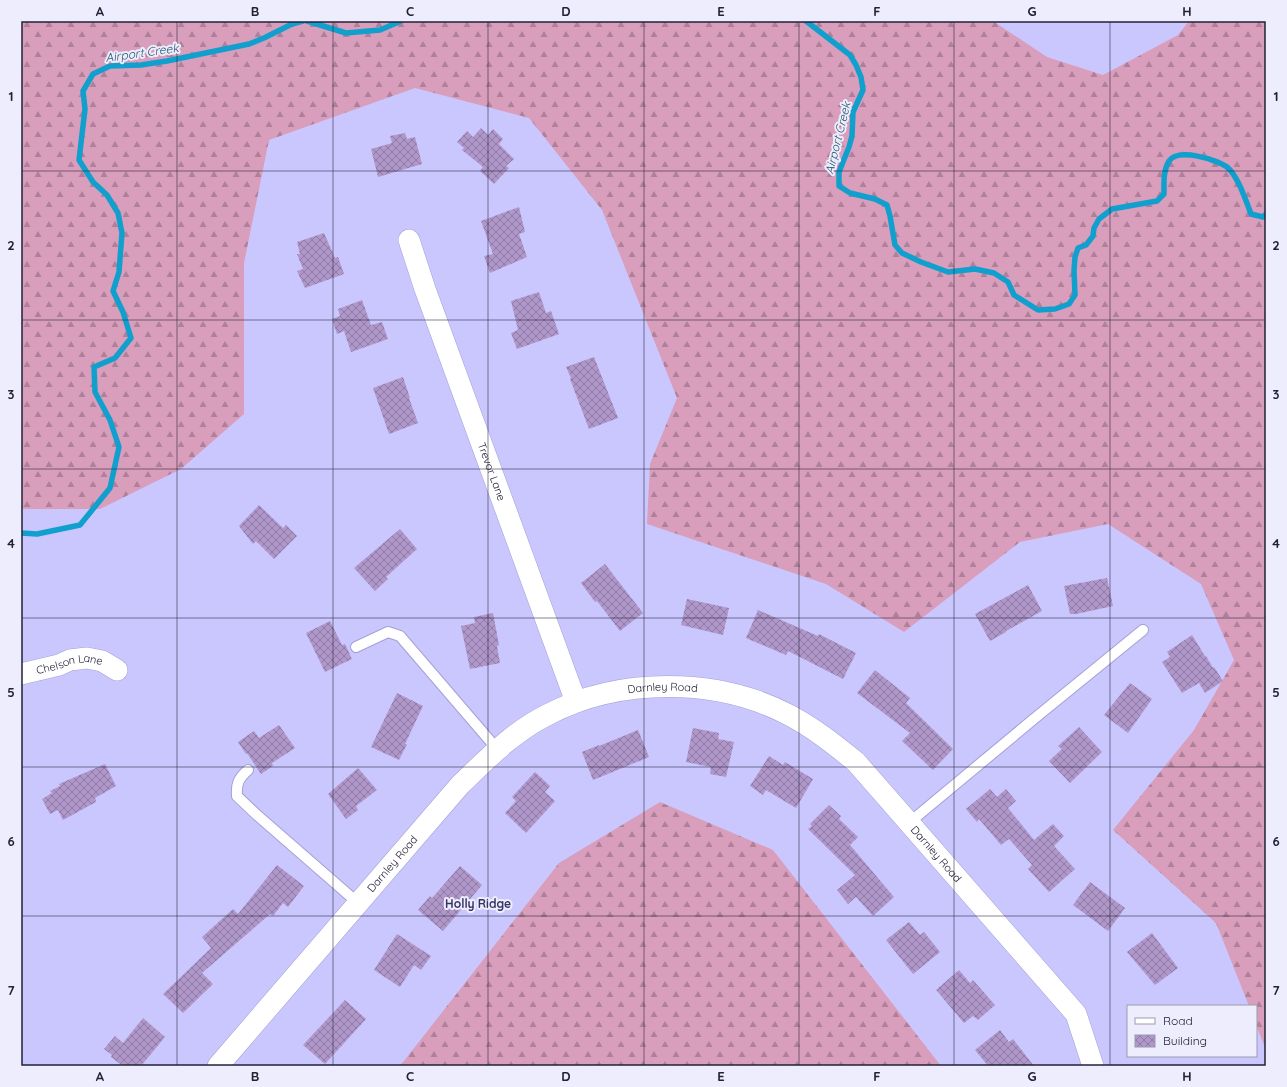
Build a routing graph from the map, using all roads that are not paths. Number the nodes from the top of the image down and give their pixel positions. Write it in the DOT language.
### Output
graph roads {
  1 [pos="409,240"];
  2 [pos="1143,630"];
  3 [pos="356,647"];
  4 [pos="117,670"];
  5 [pos="21,674"];
  6 [pos="576,702"];
  7 [pos="497,749"];
  8 [pos="248,770"];
  9 [pos="910,822"];
  10 [pos="358,903"];
  11 [pos="218,1066"];
  12 [pos="1092,1066"];
  1 -- 6 [label="street, Trevor Lane"];
  2 -- 9 [label="lane"];
  3 -- 7 [label="lane"];
  4 -- 5 [label="street, Chelson Lane"];
  6 -- 7 [label="street, Darnley Road"];
  6 -- 9 [label="street, Darnley Road"];
  7 -- 10 [label="street, Darnley Road"];
  8 -- 10 [label="lane"];
  9 -- 12 [label="street, Darnley Road"];
  10 -- 11 [label="street, Darnley Road"];
}
